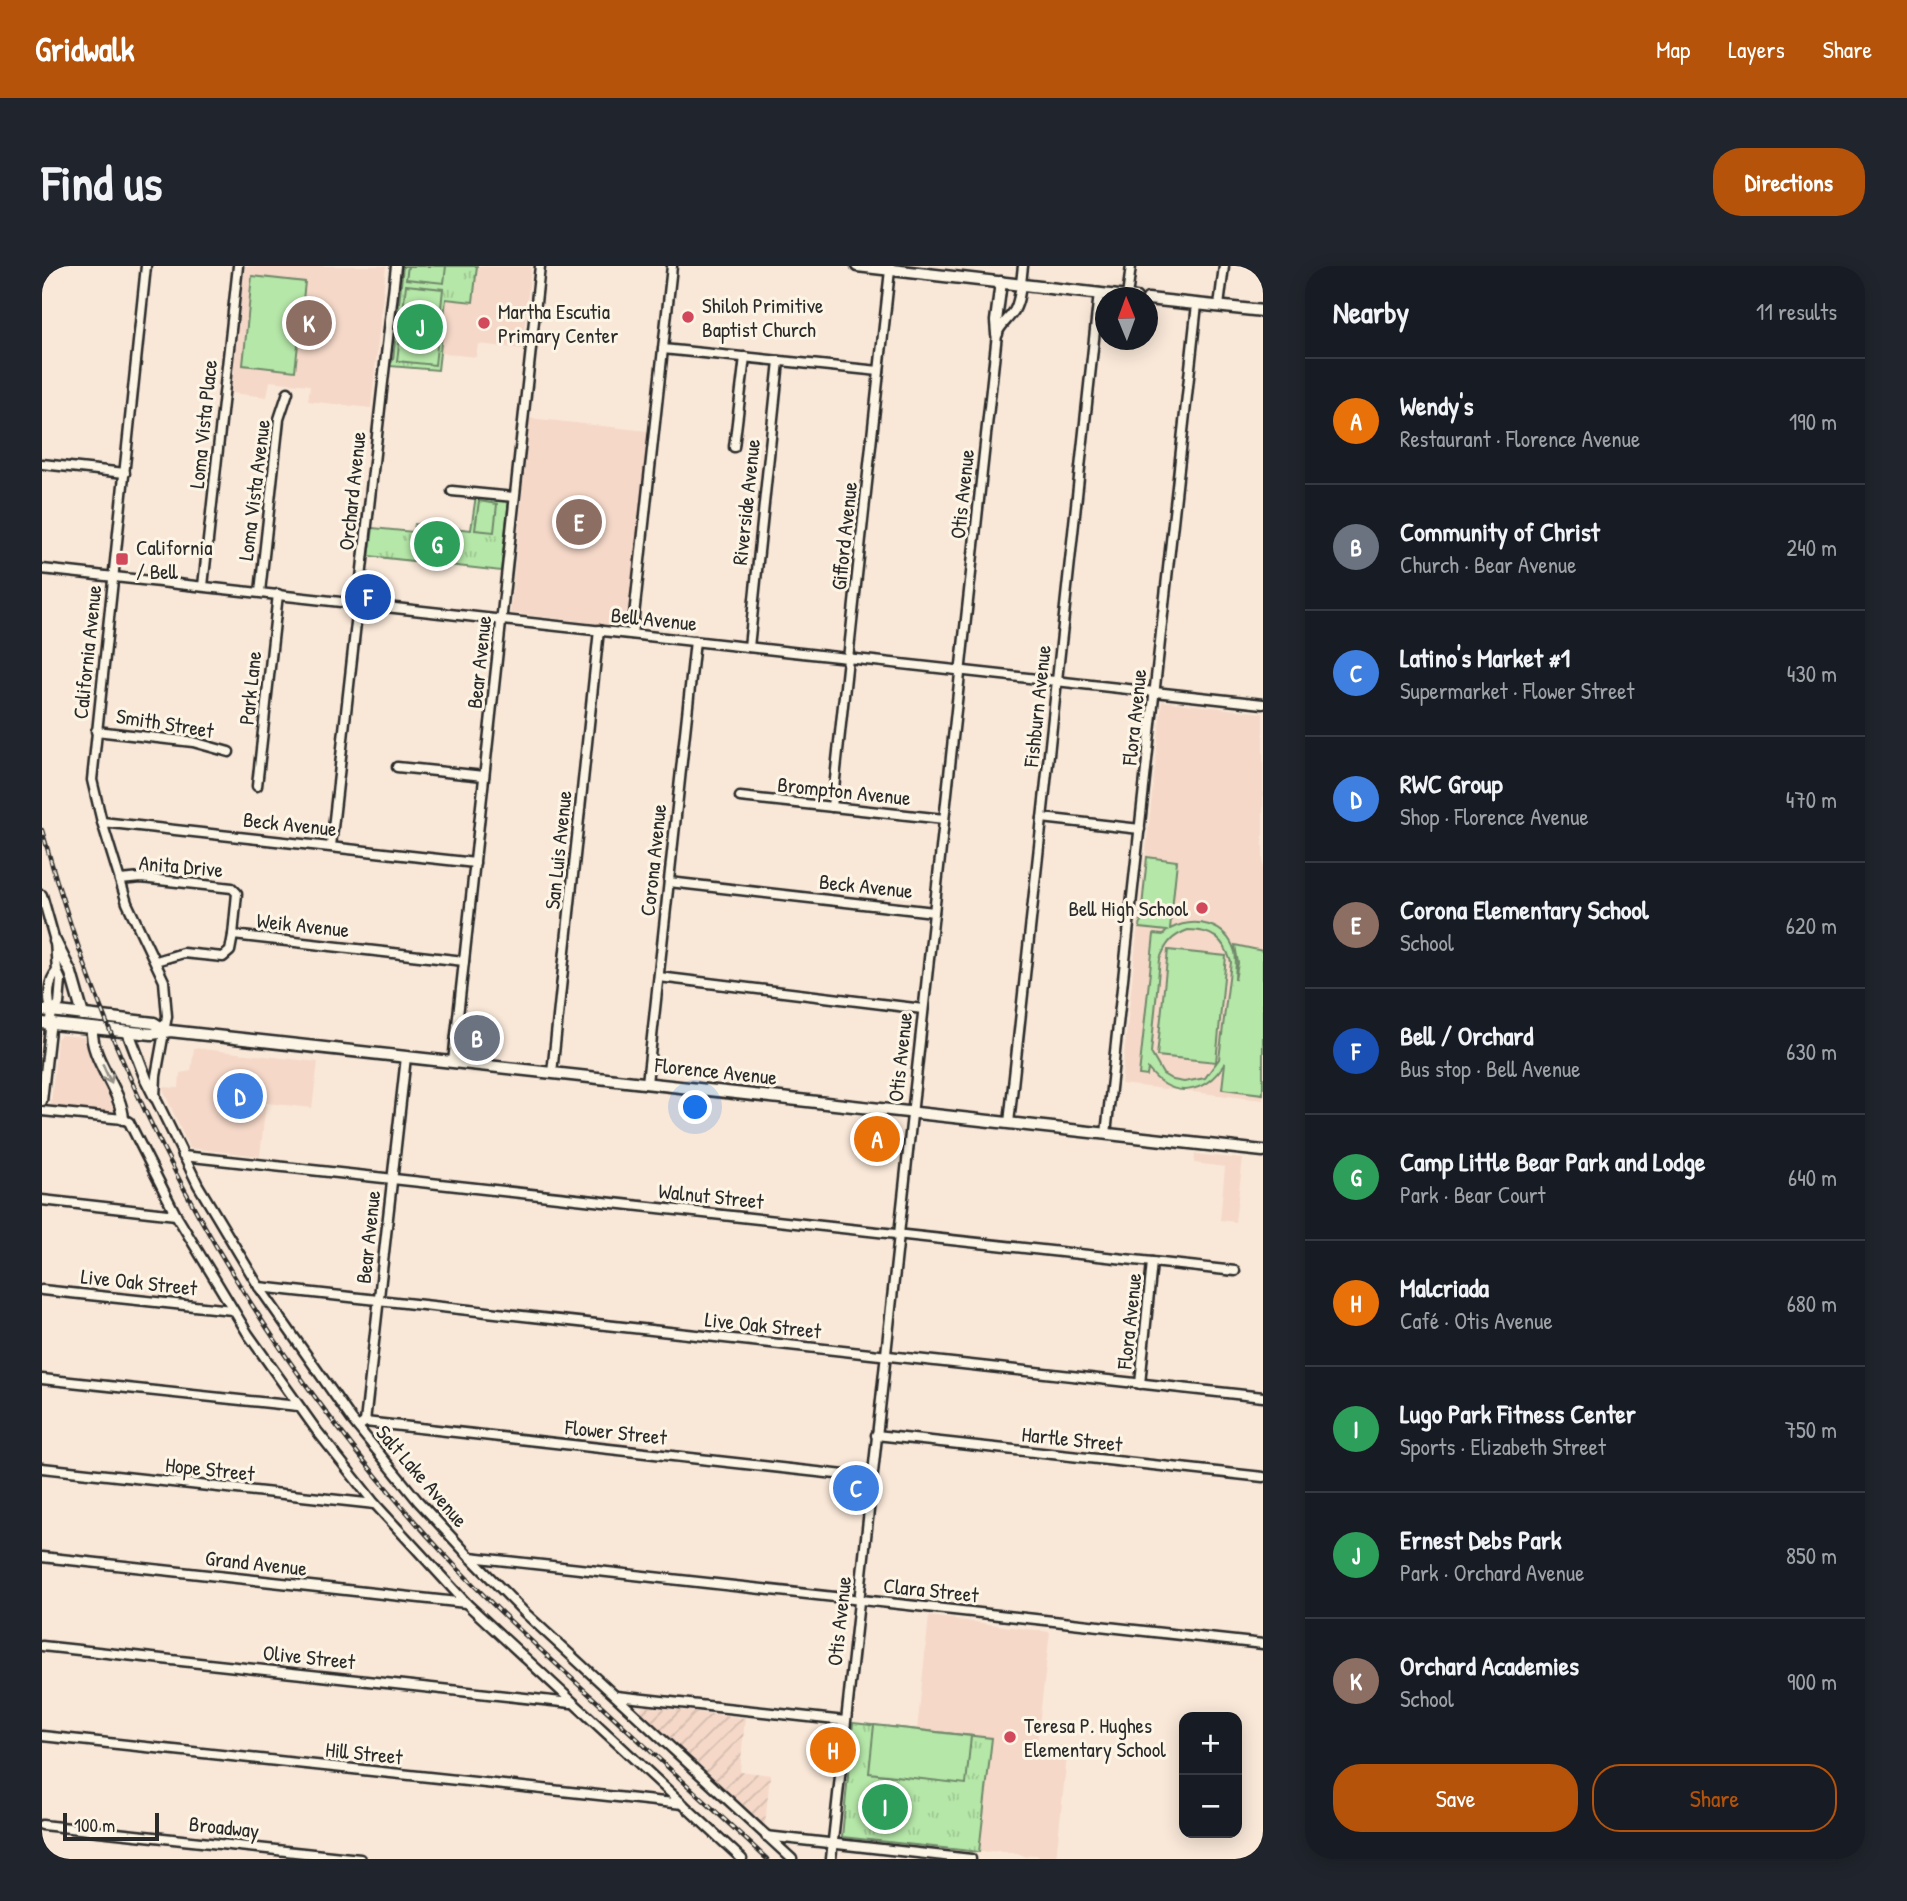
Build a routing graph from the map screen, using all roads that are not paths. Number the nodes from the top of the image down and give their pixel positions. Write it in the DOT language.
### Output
graph roads {
  1 [pos="146,266"];
  2 [pos="238,266"];
  3 [pos="396,266"];
  4 [pos="540,266"];
  5 [pos="672,266"];
  6 [pos="857,266"];
  7 [pos="1023,266"];
  8 [pos="1131,266"];
  9 [pos="1224,266"];
  10 [pos="913,269"];
  11 [pos="890,270"];
  12 [pos="1001,282"];
  13 [pos="1020,284"];
  14 [pos="1128,287"];
  15 [pos="1095,293"];
  16 [pos="1158,300"];
  17 [pos="1197,304"];
  18 [pos="1219,306"];
  19 [pos="1263,311"];
  20 [pos="1095,330"];
  21 [pos="997,334"];
  22 [pos="663,349"];
  23 [pos="745,357"];
  24 [pos="779,361"];
  25 [pos="879,371"];
  26 [pos="288,392"];
  27 [pos="734,447"];
  28 [pos="42,464"];
  29 [pos="125,473"];
  30 [pos="452,491"];
  31 [pos="514,497"];
  32 [pos="42,569"];
  33 [pos="113,576"];
  34 [pos="203,586"];
  35 [pos="260,592"];
  36 [pos="278,594"];
  37 [pos="357,603"];
  38 [pos="501,619"];
  39 [pos="599,630"];
  40 [pos="632,634"];
  41 [pos="695,641"];
  42 [pos="749,647"];
  43 [pos="848,658"];
  44 [pos="961,670"];
  45 [pos="1057,681"];
  46 [pos="1155,692"];
  47 [pos="1263,704"];
  48 [pos="96,731"];
  49 [pos="229,751"];
  50 [pos="397,766"];
  51 [pos="484,776"];
  52 [pos="257,786"];
  53 [pos="740,797"];
  54 [pos="832,807"];
  55 [pos="1042,818"];
  56 [pos="944,819"];
  57 [pos="102,822"];
  58 [pos="1140,829"];
  59 [pos="331,846"];
  60 [pos="475,863"];
  61 [pos="120,880"];
  62 [pos="669,882"];
  63 [pos="42,895"];
  64 [pos="934,912"];
  65 [pos="233,935"];
  66 [pos="55,941"];
  67 [pos="156,961"];
  68 [pos="464,961"];
  69 [pos="659,977"];
  70 [pos="923,1009"];
  71 [pos="47,1011"];
  72 [pos="83,1015"];
  73 [pos="46,1023"];
  74 [pos="92,1028"];
  75 [pos="164,1030"];
  76 [pos="128,1032"];
  77 [pos="406,1057"];
  78 [pos="453,1062"];
  79 [pos="552,1073"];
  80 [pos="647,1083"];
  81 [pos="155,1097"];
  82 [pos="42,1101"];
  83 [pos="42,1111"];
  84 [pos="912,1112"];
  85 [pos="123,1119"];
  86 [pos="1009,1123"];
  87 [pos="1106,1133"];
  88 [pos="1263,1151"];
  89 [pos="183,1156"];
  90 [pos="392,1178"];
  91 [pos="42,1200"];
  92 [pos="176,1215"];
  93 [pos="898,1234"];
  94 [pos="1152,1262"];
  95 [pos="1236,1271"];
  96 [pos="259,1287"];
  97 [pos="42,1290"];
  98 [pos="379,1300"];
  99 [pos="232,1310"];
  100 [pos="885,1356"];
  101 [pos="42,1379"];
  102 [pos="1140,1384"];
  103 [pos="1263,1397"];
  104 [pos="298,1406"];
  105 [pos="361,1425"];
  106 [pos="876,1435"];
  107 [pos="42,1468"];
  108 [pos="1263,1477"];
  109 [pos="872,1478"];
  110 [pos="375,1504"];
  111 [pos="42,1557"];
  112 [pos="470,1557"];
  113 [pos="859,1600"];
  114 [pos="466,1603"];
  115 [pos="1263,1644"];
  116 [pos="42,1646"];
  117 [pos="616,1696"];
  118 [pos="573,1703"];
  119 [pos="845,1721"];
  120 [pos="42,1736"];
  121 [pos="683,1804"];
  122 [pos="42,1825"];
  123 [pos="766,1836"];
  124 [pos="832,1844"];
  125 [pos="360,1859"];
  126 [pos="741,1859"];
  127 [pos="792,1859"];
  128 [pos="831,1859"];
  129 [pos="971,1859"];
  1 -- 29 [label="street, California Avenue"];
  2 -- 34 [label="street, Loma Vista Place"];
  3 -- 37 [label="street, Orchard Avenue"];
  4 -- 31 [label="street, Bear Avenue"];
  5 -- 22 [label="street"];
  6 -- 11 [label="main road"];
  7 -- 13 [label="street, Otis Avenue"];
  8 -- 14 [label="street"];
  9 -- 18 [label="street"];
  10 -- 11 [label="main road"];
  10 -- 12 [label="main road"];
  11 -- 25 [label="street, Gifford Avenue"];
  12 -- 13 [label="main road"];
  12 -- 21 [label="main road"];
  13 -- 15 [label="main road"];
  13 -- 21 [label="street, Otis Avenue"];
  16 -- 17 [label="main road"];
  17 -- 18 [label="main road"];
  17 -- 46 [label="street, Flora Avenue"];
  18 -- 19 [label="main road"];
  20 -- 45 [label="street, Fishburn Avenue"];
  21 -- 44 [label="street, Otis Avenue"];
  22 -- 23 [label="street"];
  22 -- 40 [label="street"];
  23 -- 24 [label="street"];
  23 -- 27 [label="street"];
  24 -- 25 [label="street"];
  24 -- 42 [label="street, Riverside Avenue"];
  25 -- 43 [label="street, Gifford Avenue"];
  26 -- 35 [label="street, Loma Vista Avenue"];
  28 -- 29 [label="street"];
  29 -- 33 [label="street, California Avenue"];
  30 -- 31 [label="street"];
  31 -- 38 [label="street, Bear Avenue"];
  32 -- 33 [label="street, Bell Avenue"];
  33 -- 34 [label="street, Bell Avenue"];
  33 -- 48 [label="street, California Avenue"];
  34 -- 35 [label="street, Bell Avenue"];
  35 -- 36 [label="street, Bell Avenue"];
  36 -- 37 [label="street, Bell Avenue"];
  36 -- 52 [label="street, Park Lane"];
  37 -- 38 [label="street, Bell Avenue"];
  37 -- 59 [label="street, Orchard Avenue"];
  38 -- 39 [label="street, Bell Avenue"];
  38 -- 51 [label="street, Bear Avenue"];
  39 -- 40 [label="street, Bell Avenue"];
  39 -- 79 [label="street, San Luis Avenue"];
  40 -- 41 [label="street, Bell Avenue"];
  41 -- 42 [label="street, Bell Avenue"];
  41 -- 62 [label="street, Corona Avenue"];
  42 -- 43 [label="street, Bell Avenue"];
  43 -- 44 [label="street, Bell Avenue"];
  43 -- 54 [label="street, Gifford Avenue"];
  44 -- 45 [label="street, Bell Avenue"];
  44 -- 56 [label="street, Otis Avenue"];
  45 -- 46 [label="street, Bell Avenue"];
  45 -- 55 [label="street, Fishburn Avenue"];
  46 -- 47 [label="street, Bell Avenue"];
  46 -- 58 [label="street, Flora Avenue"];
  48 -- 49 [label="street, Smith Street"];
  48 -- 57 [label="street, California Avenue"];
  50 -- 51 [label="street"];
  51 -- 60 [label="street, Bear Avenue"];
  53 -- 54 [label="street, Brompton Avenue"];
  54 -- 56 [label="street, Brompton Avenue"];
  55 -- 58 [label="street"];
  55 -- 86 [label="street, Fishburn Avenue"];
  56 -- 64 [label="street, Otis Avenue"];
  57 -- 59 [label="street, Beck Avenue"];
  57 -- 61 [label="street, California Avenue"];
  58 -- 87 [label="street, Flora Avenue"];
  59 -- 60 [label="street, Beck Avenue"];
  60 -- 68 [label="street, Bear Avenue"];
  61 -- 65 [label="street, Anita Drive"];
  61 -- 67 [label="street, California Avenue"];
  62 -- 64 [label="street, Beck Avenue"];
  62 -- 69 [label="street, Corona Avenue"];
  63 -- 66 [label="street"];
  64 -- 70 [label="street, Otis Avenue"];
  65 -- 67 [label="street, Weik Avenue"];
  65 -- 68 [label="street, Weik Avenue"];
  66 -- 71 [label="street"];
  66 -- 72 [label="main road"];
  67 -- 75 [label="street, California Avenue"];
  68 -- 78 [label="street, Bear Avenue"];
  69 -- 70 [label="street"];
  69 -- 80 [label="street, Corona Avenue"];
  70 -- 84 [label="street, Otis Avenue"];
  71 -- 72 [label="main road"];
  71 -- 73 [label="street"];
  72 -- 75 [label="main road"];
  73 -- 74 [label="main road"];
  73 -- 82 [label="street"];
  74 -- 76 [label="main road"];
  74 -- 85 [label="main road, one-way"];
  75 -- 76 [label="main road"];
  75 -- 77 [label="main road, Florence Avenue"];
  75 -- 81 [label="street"];
  76 -- 81 [label="main road"];
  77 -- 78 [label="main road, Florence Avenue"];
  77 -- 90 [label="street, Bear Avenue"];
  78 -- 79 [label="main road, Florence Avenue"];
  79 -- 80 [label="main road, Florence Avenue"];
  80 -- 84 [label="main road, Florence Avenue"];
  81 -- 89 [label="street, Salt Lake Avenue"];
  83 -- 85 [label="street"];
  84 -- 86 [label="main road, Florence Avenue"];
  84 -- 93 [label="street, Otis Avenue"];
  85 -- 92 [label="street"];
  86 -- 87 [label="main road, Florence Avenue"];
  87 -- 88 [label="main road, Florence Avenue"];
  89 -- 90 [label="street, Walnut Street"];
  89 -- 96 [label="street, Salt Lake Avenue"];
  90 -- 93 [label="street, Walnut Street"];
  90 -- 98 [label="street, Bear Avenue"];
  91 -- 92 [label="street"];
  92 -- 99 [label="street"];
  93 -- 94 [label="street, Walnut Street"];
  93 -- 100 [label="street, Otis Avenue"];
  94 -- 95 [label="street, Walnut Street"];
  94 -- 102 [label="street, Flora Avenue"];
  96 -- 98 [label="street, Live Oak Street"];
  96 -- 105 [label="street, Salt Lake Avenue"];
  97 -- 99 [label="street, Live Oak Street"];
  98 -- 100 [label="street, Live Oak Street"];
  98 -- 105 [label="street, Bear Avenue"];
  99 -- 104 [label="street"];
  100 -- 102 [label="street, Live Oak Street"];
  100 -- 106 [label="street, Otis Avenue"];
  101 -- 104 [label="street"];
  102 -- 103 [label="street, Live Oak Street"];
  104 -- 110 [label="street"];
  105 -- 109 [label="street, Flower Street"];
  105 -- 112 [label="street, Salt Lake Avenue"];
  106 -- 108 [label="street, Hartle Street"];
  106 -- 109 [label="street, Otis Avenue"];
  107 -- 110 [label="street, Hope Street"];
  109 -- 113 [label="street, Otis Avenue"];
  110 -- 114 [label="street"];
  111 -- 114 [label="street, Grand Avenue"];
  112 -- 113 [label="street, Clara Street"];
  112 -- 117 [label="street, Salt Lake Avenue"];
  113 -- 115 [label="street, Clara Street"];
  113 -- 119 [label="street, Otis Avenue"];
  114 -- 118 [label="street"];
  116 -- 118 [label="street, Olive Street"];
  117 -- 119 [label="street"];
  117 -- 123 [label="street, Salt Lake Avenue"];
  118 -- 121 [label="street"];
  119 -- 124 [label="street, Otis Avenue"];
  120 -- 121 [label="street, Hill Street"];
  121 -- 126 [label="street"];
  122 -- 125 [label="street, Broadway"];
  123 -- 124 [label="street"];
  123 -- 127 [label="street, Salt Lake Avenue"];
  124 -- 128 [label="street, Otis Avenue"];
  124 -- 129 [label="street"];
}
